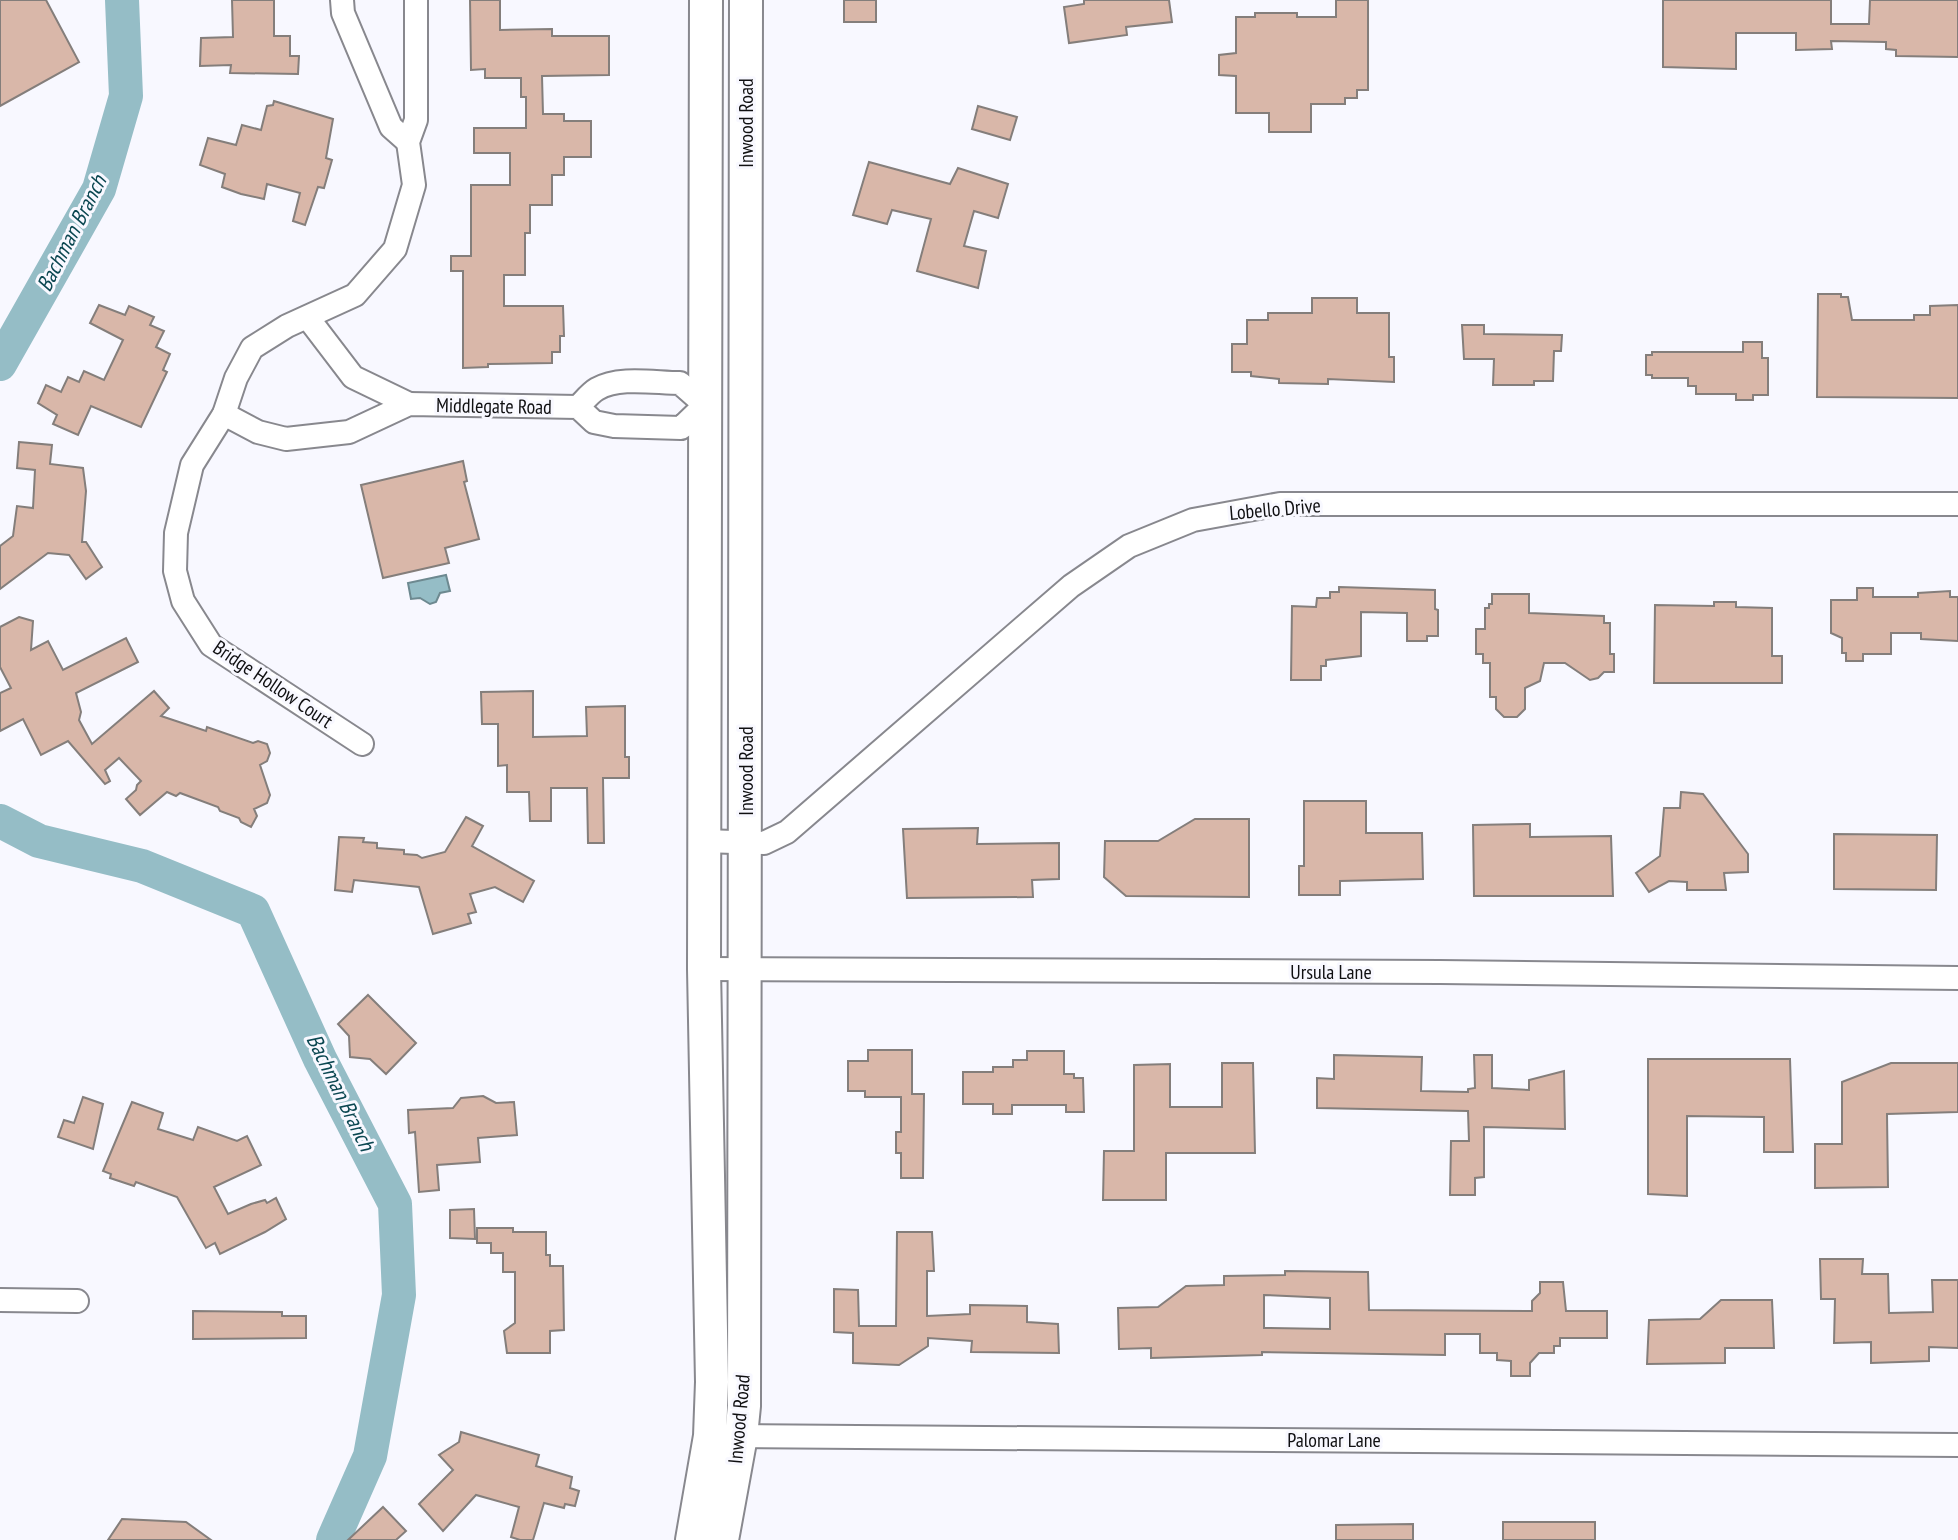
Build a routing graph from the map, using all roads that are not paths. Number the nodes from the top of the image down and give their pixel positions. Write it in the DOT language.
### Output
graph roads {
  1 [pos="342,0"];
  2 [pos="416,0"];
  3 [pos="706,0"];
  4 [pos="746,0"];
  5 [pos="408,142"];
  6 [pos="308,318"];
  7 [pos="409,404"];
  8 [pos="746,404"];
  9 [pos="705,405"];
  10 [pos="578,407"];
  11 [pos="224,414"];
  12 [pos="1958,504"];
  13 [pos="362,744"];
  14 [pos="704,841"];
  15 [pos="746,842"];
  16 [pos="704,969"];
  17 [pos="745,970"];
  18 [pos="1958,978"];
  19 [pos="0,1300"];
  20 [pos="77,1301"];
  21 [pos="726,1436"];
  22 [pos="1958,1445"];
  23 [pos="692,1540"];
  24 [pos="722,1540"];
  1 -- 5 [label="street"];
  2 -- 5 [label="street"];
  3 -- 9 [label="main road, Inwood Road"];
  4 -- 8 [label="main road, Inwood Road"];
  5 -- 6 [label="street, Bridge Hollow Court"];
  6 -- 7 [label="street, Middlegate Road"];
  6 -- 11 [label="street, Bridge Hollow Court"];
  7 -- 10 [label="street, Middlegate Road"];
  7 -- 11 [label="street, Middlegate Road"];
  8 -- 9 [label="main road"];
  8 -- 15 [label="main road, Inwood Road"];
  9 -- 10 [label="street, Middlegate Road"];
  9 -- 10 [label="street, Middlegate Road"];
  9 -- 14 [label="main road, Inwood Road"];
  11 -- 13 [label="street, Bridge Hollow Court"];
  12 -- 15 [label="street, Lobello Drive"];
  14 -- 15 [label="street, Lobello Drive"];
  14 -- 16 [label="main road, Inwood Road"];
  15 -- 17 [label="main road, Inwood Road"];
  16 -- 17 [label="street, Ursula Lane"];
  16 -- 21 [label="main road, Inwood Road"];
  17 -- 18 [label="street, Ursula Lane"];
  17 -- 21 [label="main road, Inwood Road"];
  19 -- 20 [label="street"];
  21 -- 22 [label="street, Palomar Lane"];
  21 -- 23 [label="main road, Inwood Road"];
  21 -- 24 [label="main road, Inwood Road"];
}
